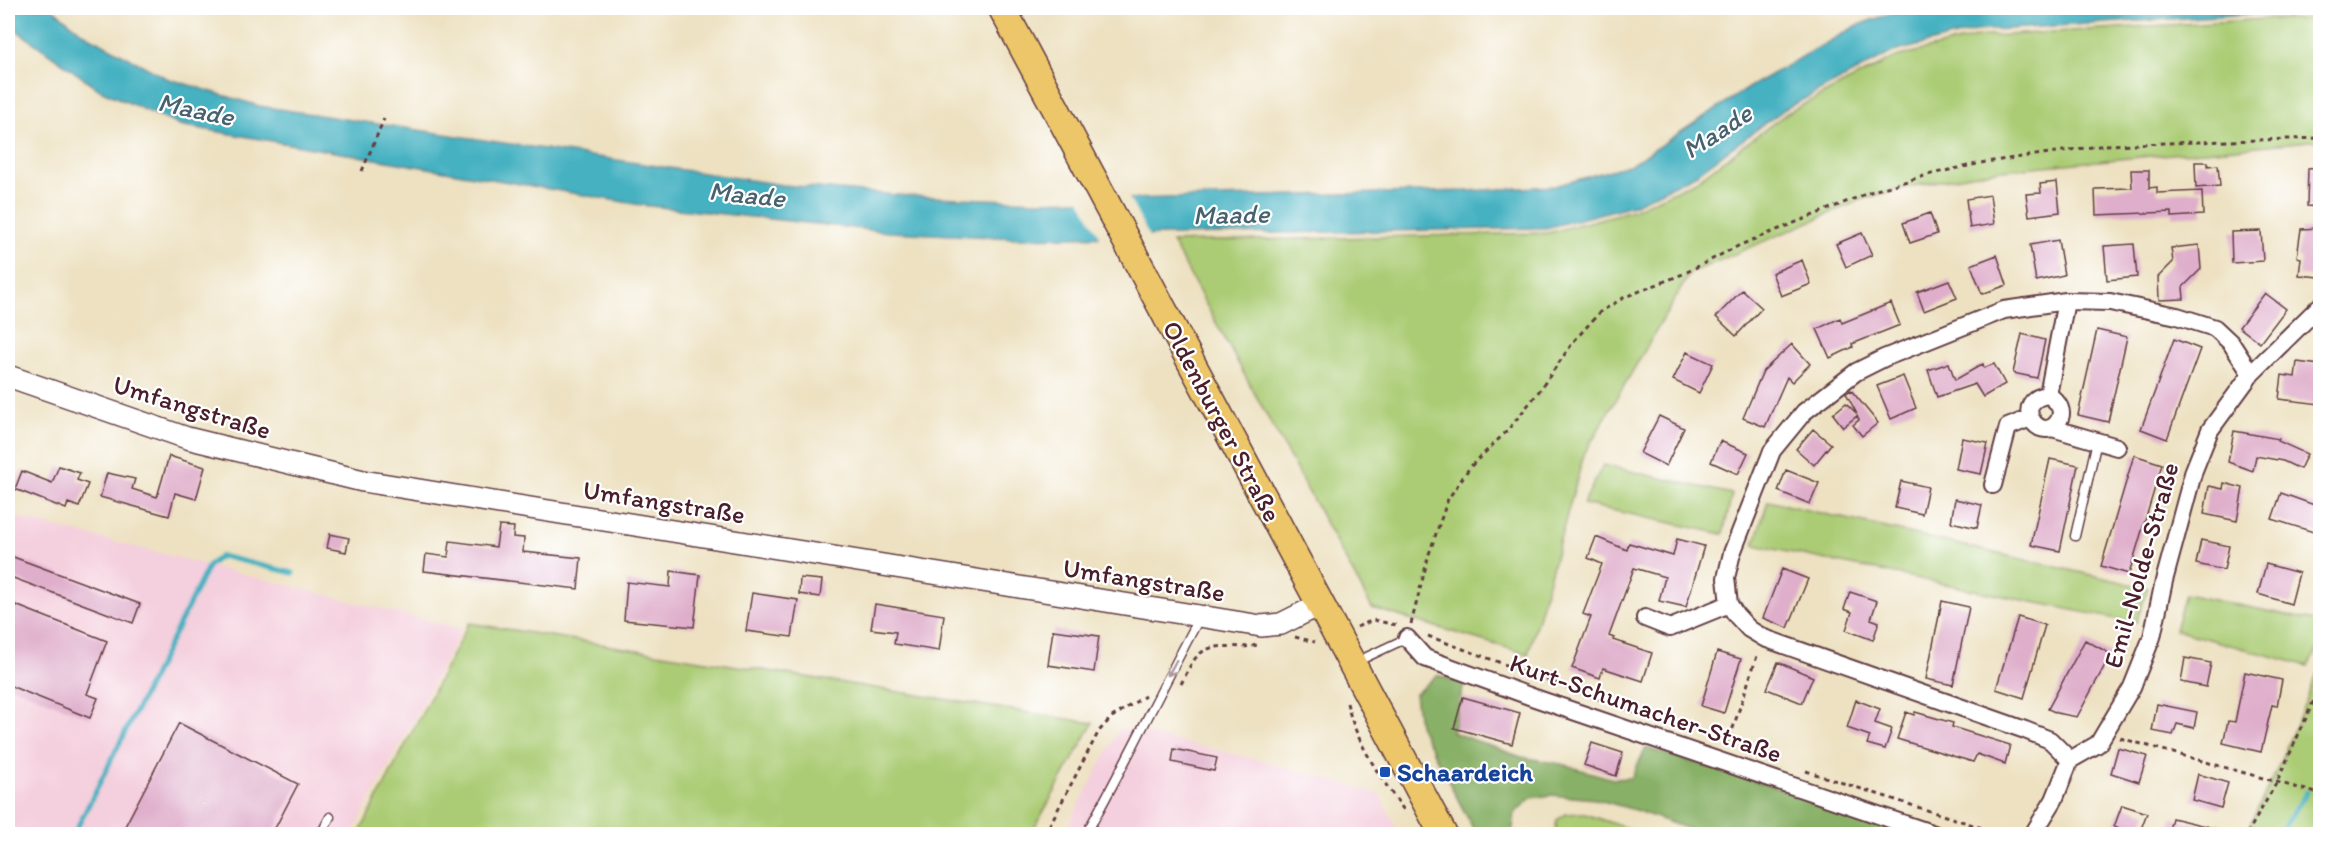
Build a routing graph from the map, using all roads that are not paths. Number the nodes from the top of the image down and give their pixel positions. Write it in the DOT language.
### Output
graph roads {
  1 [pos="1002,8"];
  2 [pos="2066,301"];
  3 [pos="2320,306"];
  4 [pos="2251,374"];
  5 [pos="8,376"];
  6 [pos="2048,395"];
  7 [pos="2030,418"];
  8 [pos="2052,428"];
  9 [pos="2097,441"];
  10 [pos="2117,447"];
  11 [pos="1993,485"];
  12 [pos="2075,536"];
  13 [pos="1729,604"];
  14 [pos="1319,605"];
  15 [pos="1200,616"];
  16 [pos="1645,618"];
  17 [pos="1409,631"];
  18 [pos="1351,665"];
  19 [pos="2070,760"];
  20 [pos="330,818"];
  21 [pos="321,834"];
  22 [pos="1086,834"];
  23 [pos="1443,834"];
  24 [pos="1934,834"];
  25 [pos="2033,834"];
  1 -- 14 [label="main road, Oldenburger Straße"];
  2 -- 4 [label="street"];
  2 -- 6 [label="street"];
  2 -- 13 [label="street"];
  3 -- 4 [label="street, Emil-Nolde-Straße"];
  4 -- 19 [label="street, Emil-Nolde-Straße"];
  5 -- 15 [label="street, Umfangstraße"];
  6 -- 7 [label="street"];
  6 -- 8 [label="street"];
  7 -- 8 [label="street"];
  7 -- 11 [label="street"];
  8 -- 9 [label="street"];
  9 -- 10 [label="street"];
  9 -- 12 [label="lane"];
  13 -- 16 [label="street"];
  13 -- 19 [label="street"];
  14 -- 15 [label="street, Umfangstraße"];
  14 -- 18 [label="main road, Oldenburger Straße"];
  15 -- 22 [label="lane, one-way"];
  17 -- 18 [label="lane"];
  17 -- 24 [label="street, Kurt-Schumacher-Straße"];
  18 -- 23 [label="main road, Oldenburger Straße"];
  19 -- 25 [label="street"];
  20 -- 21 [label="lane"];
}
